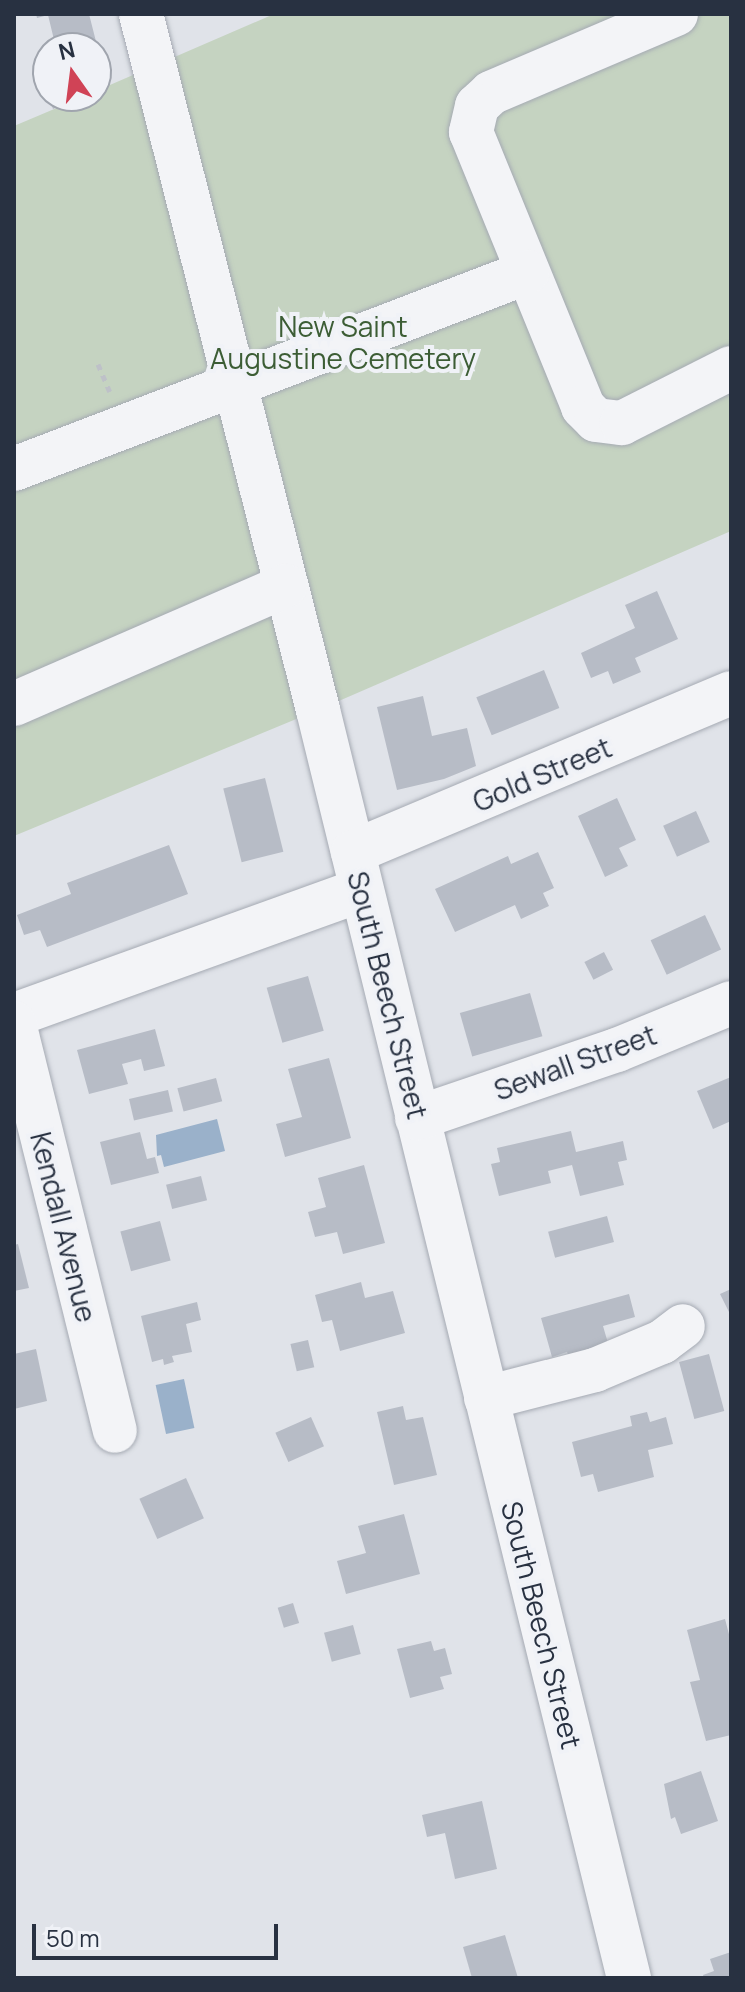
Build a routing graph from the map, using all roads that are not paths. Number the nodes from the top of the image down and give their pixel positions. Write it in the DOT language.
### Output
graph roads {
  1 [pos="141,14"];
  2 [pos="676,14"];
  3 [pos="528,272"];
  4 [pos="731,368"];
  5 [pos="235,384"];
  6 [pos="14,469"];
  7 [pos="286,586"];
  8 [pos="731,693"];
  9 [pos="14,704"];
  10 [pos="357,871"];
  11 [pos="731,1003"];
  12 [pos="14,1015"];
  13 [pos="14,1023"];
  14 [pos="417,1118"];
  15 [pos="683,1326"];
  16 [pos="486,1398"];
  17 [pos="115,1431"];
  18 [pos="629,1978"];
  1 -- 5 [label="street, South Beech Street"];
  2 -- 3 [label="street"];
  3 -- 4 [label="street"];
  3 -- 5 [label="street"];
  5 -- 6 [label="street"];
  5 -- 7 [label="street, South Beech Street"];
  7 -- 9 [label="street"];
  7 -- 10 [label="street, South Beech Street"];
  8 -- 10 [label="street, Gold Street"];
  10 -- 12 [label="street, Gold Street"];
  10 -- 14 [label="street, South Beech Street"];
  11 -- 14 [label="street, Sewall Street"];
  13 -- 17 [label="street, Kendall Avenue"];
  14 -- 16 [label="street, South Beech Street"];
  15 -- 16 [label="street"];
  16 -- 18 [label="street, South Beech Street"];
}
